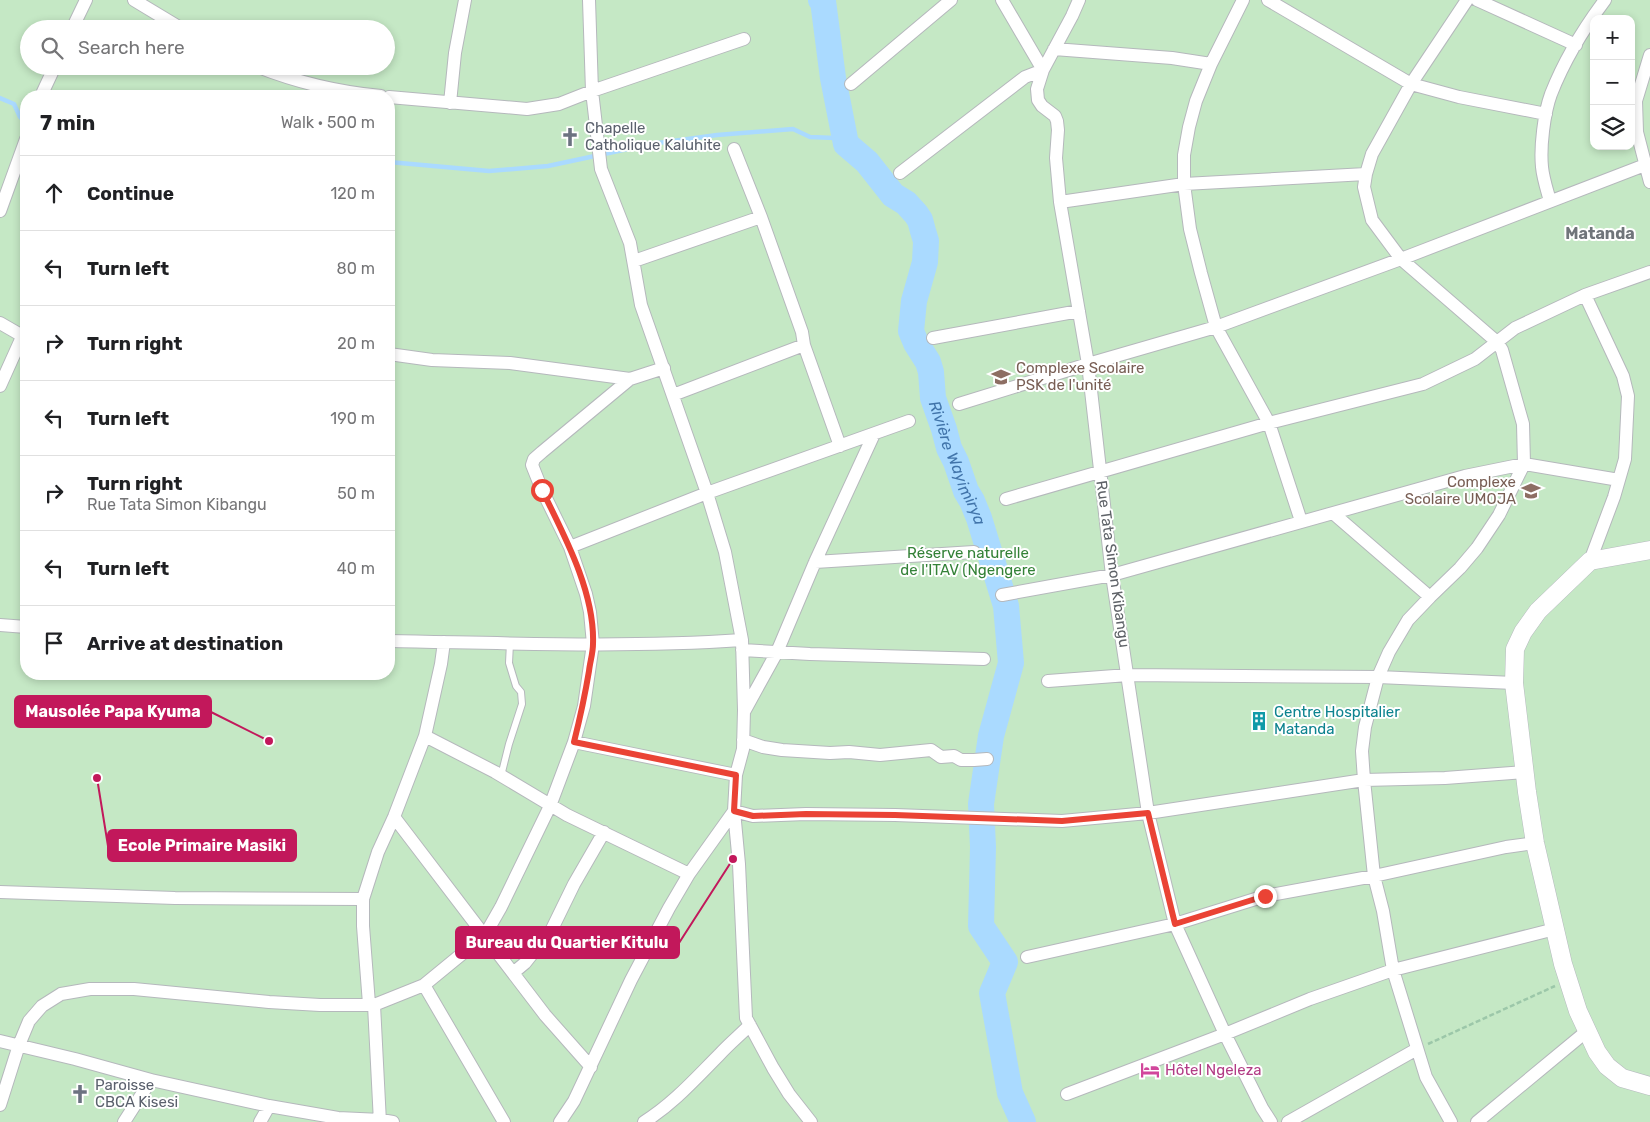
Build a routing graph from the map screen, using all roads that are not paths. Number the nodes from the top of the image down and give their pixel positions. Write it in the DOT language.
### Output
graph roads {
  1 [pos="86,0"];
  2 [pos="134,0"];
  3 [pos="465,0"];
  4 [pos="589,0"];
  5 [pos="951,0"];
  6 [pos="1002,0"];
  7 [pos="1079,0"];
  8 [pos="1243,0"];
  9 [pos="1268,0"];
  10 [pos="1477,0"];
  11 [pos="1605,0"];
  12 [pos="1463,2"];
  13 [pos="76,20"];
  14 [pos="167,20"];
  15 [pos="744,39"];
  16 [pos="1576,45"];
  17 [pos="1054,49"];
  18 [pos="1650,55"];
  19 [pos="1211,64"];
  20 [pos="1043,70"];
  21 [pos="51,75"];
  22 [pos="277,75"];
  23 [pos="851,84"];
  24 [pos="1411,84"];
  25 [pos="44,90"];
  26 [pos="339,90"];
  27 [pos="592,91"];
  28 [pos="395,98"];
  29 [pos="450,103"];
  30 [pos="1546,114"];
  31 [pos="734,148"];
  32 [pos="20,156"];
  33 [pos="1645,164"];
  34 [pos="900,173"];
  35 [pos="1366,174"];
  36 [pos="1650,182"];
  37 [pos="1184,184"];
  38 [pos="1550,201"];
  39 [pos="1060,202"];
  40 [pos="0,212"];
  41 [pos="761,217"];
  42 [pos="1401,259"];
  43 [pos="634,261"];
  44 [pos="1650,272"];
  45 [pos="1585,295"];
  46 [pos="1079,310"];
  47 [pos="0,322"];
  48 [pos="1216,327"];
  49 [pos="20,335"];
  50 [pos="933,338"];
  51 [pos="1497,342"];
  52 [pos="20,346"];
  53 [pos="804,346"];
  54 [pos="395,355"];
  55 [pos="1088,364"];
  56 [pos="664,368"];
  57 [pos="630,378"];
  58 [pos="0,386"];
  59 [pos="673,395"];
  60 [pos="959,404"];
  61 [pos="909,421"];
  62 [pos="1269,423"];
  63 [pos="874,434"];
  64 [pos="840,446"];
  65 [pos="1524,464"];
  66 [pos="1100,473"];
  67 [pos="1619,480"];
  68 [pos="707,493"];
  69 [pos="1006,499"];
  70 [pos="1334,514"];
  71 [pos="1301,521"];
  72 [pos="570,546"];
  73 [pos="1650,550"];
  74 [pos="974,552"];
  75 [pos="1590,561"];
  76 [pos="815,562"];
  77 [pos="1112,575"];
  78 [pos="1002,595"];
  79 [pos="1430,597"];
  80 [pos="0,625"];
  81 [pos="20,627"];
  82 [pos="395,641"];
  83 [pos="444,642"];
  84 [pos="510,643"];
  85 [pos="593,644"];
  86 [pos="742,645"];
  87 [pos="777,652"];
  88 [pos="984,659"];
  89 [pos="1128,675"];
  90 [pos="1378,677"];
  91 [pos="1048,681"];
  92 [pos="1514,683"];
  93 [pos="744,710"];
  94 [pos="425,736"];
  95 [pos="743,740"];
  96 [pos="574,742"];
  97 [pos="988,759"];
  98 [pos="1525,772"];
  99 [pos="736,775"];
  100 [pos="502,776"];
  101 [pos="1364,780"];
  102 [pos="550,806"];
  103 [pos="734,811"];
  104 [pos="1148,813"];
  105 [pos="394,817"];
  106 [pos="604,832"];
  107 [pos="1535,843"];
  108 [pos="689,874"];
  109 [pos="1374,876"];
  110 [pos="0,892"];
  111 [pos="363,899"];
  112 [pos="1175,924"];
  113 [pos="1555,929"];
  114 [pos="485,935"];
  115 [pos="1027,957"];
  116 [pos="1393,970"];
  117 [pos="513,973"];
  118 [pos="424,985"];
  119 [pos="372,1004"];
  120 [pos="1587,1031"];
  121 [pos="1225,1034"];
  122 [pos="756,1036"];
  123 [pos="0,1041"];
  124 [pos="19,1046"];
  125 [pos="1417,1049"];
  126 [pos="591,1068"];
  127 [pos="151,1080"];
  128 [pos="1650,1086"];
  129 [pos="1066,1094"];
  130 [pos="0,1105"];
  131 [pos="270,1106"];
  132 [pos="564,1120"];
  133 [pos="385,1121"];
  134 [pos="124,1122"];
  135 [pos="260,1122"];
  136 [pos="504,1122"];
  137 [pos="644,1122"];
  138 [pos="812,1122"];
  139 [pos="1271,1122"];
  140 [pos="1288,1122"];
  141 [pos="1451,1122"];
  142 [pos="1477,1122"];
  1 -- 13 [label="street"];
  2 -- 14 [label="street"];
  3 -- 29 [label="street"];
  4 -- 27 [label="street"];
  5 -- 23 [label="street"];
  6 -- 20 [label="street"];
  7 -- 17 [label="street, Rue Tata Simon Kibangu"];
  8 -- 19 [label="street"];
  9 -- 24 [label="street"];
  10 -- 16 [label="street"];
  11 -- 16 [label="street"];
  12 -- 24 [label="street"];
  15 -- 27 [label="street"];
  16 -- 30 [label="street"];
  17 -- 19 [label="street"];
  17 -- 20 [label="street, Rue Tata Simon Kibangu"];
  18 -- 33 [label="street"];
  19 -- 37 [label="street"];
  20 -- 34 [label="street"];
  20 -- 39 [label="street, Rue Tata Simon Kibangu"];
  21 -- 25 [label="street"];
  22 -- 26 [label="street"];
  24 -- 30 [label="street"];
  24 -- 35 [label="street"];
  27 -- 29 [label="street"];
  27 -- 43 [label="street"];
  28 -- 29 [label="street"];
  30 -- 38 [label="street"];
  31 -- 41 [label="street"];
  32 -- 40 [label="street"];
  33 -- 36 [label="street"];
  33 -- 38 [label="street"];
  35 -- 37 [label="street"];
  35 -- 42 [label="street"];
  37 -- 39 [label="street"];
  37 -- 48 [label="street"];
  38 -- 42 [label="street"];
  39 -- 46 [label="street, Rue Tata Simon Kibangu"];
  41 -- 43 [label="street"];
  41 -- 53 [label="street"];
  42 -- 48 [label="street"];
  42 -- 51 [label="street"];
  43 -- 56 [label="street"];
  44 -- 45 [label="street"];
  45 -- 51 [label="street"];
  45 -- 67 [label="street"];
  46 -- 50 [label="street"];
  46 -- 55 [label="street, Rue Tata Simon Kibangu"];
  47 -- 49 [label="street"];
  48 -- 55 [label="street"];
  48 -- 62 [label="street"];
  51 -- 62 [label="street"];
  51 -- 65 [label="street"];
  52 -- 58 [label="street"];
  53 -- 59 [label="street"];
  53 -- 64 [label="street"];
  54 -- 57 [label="street"];
  55 -- 60 [label="street"];
  55 -- 66 [label="street, Rue Tata Simon Kibangu"];
  56 -- 57 [label="street"];
  56 -- 59 [label="street"];
  57 -- 72 [label="street"];
  59 -- 68 [label="street"];
  61 -- 63 [label="street"];
  62 -- 66 [label="street"];
  62 -- 71 [label="street"];
  63 -- 64 [label="street"];
  63 -- 76 [label="street"];
  64 -- 68 [label="street"];
  65 -- 67 [label="street"];
  65 -- 70 [label="street"];
  65 -- 79 [label="street"];
  66 -- 69 [label="street"];
  66 -- 77 [label="street, Rue Tata Simon Kibangu"];
  67 -- 75 [label="street"];
  68 -- 72 [label="street"];
  68 -- 86 [label="street"];
  70 -- 71 [label="street"];
  70 -- 79 [label="street"];
  71 -- 77 [label="street"];
  72 -- 85 [label="street"];
  73 -- 75 [label="street"];
  74 -- 76 [label="street"];
  75 -- 92 [label="street"];
  76 -- 87 [label="street"];
  77 -- 78 [label="street"];
  77 -- 89 [label="street, Rue Tata Simon Kibangu"];
  79 -- 90 [label="street"];
  80 -- 81 [label="street"];
  82 -- 83 [label="street"];
  83 -- 84 [label="street"];
  83 -- 94 [label="street"];
  84 -- 85 [label="street"];
  84 -- 100 [label="lane"];
  85 -- 86 [label="street"];
  85 -- 96 [label="street"];
  86 -- 87 [label="street"];
  86 -- 93 [label="street"];
  87 -- 88 [label="street"];
  87 -- 93 [label="street"];
  89 -- 90 [label="street"];
  89 -- 91 [label="street"];
  89 -- 104 [label="street, Rue Tata Simon Kibangu"];
  90 -- 92 [label="street"];
  90 -- 101 [label="street"];
  92 -- 98 [label="street"];
  93 -- 95 [label="street"];
  94 -- 100 [label="street"];
  94 -- 105 [label="street"];
  95 -- 97 [label="street"];
  95 -- 99 [label="street"];
  96 -- 99 [label="street"];
  96 -- 102 [label="street"];
  98 -- 101 [label="street"];
  98 -- 107 [label="street"];
  99 -- 103 [label="street"];
  100 -- 102 [label="street"];
  101 -- 104 [label="street"];
  101 -- 109 [label="street"];
  102 -- 106 [label="street"];
  102 -- 114 [label="street"];
  103 -- 104 [label="street"];
  103 -- 108 [label="street"];
  103 -- 122 [label="street"];
  104 -- 112 [label="street, Rue Tata Simon Kibangu"];
  105 -- 111 [label="street"];
  105 -- 114 [label="street"];
  106 -- 108 [label="street"];
  106 -- 117 [label="street"];
  107 -- 109 [label="street"];
  107 -- 113 [label="street"];
  108 -- 126 [label="street"];
  109 -- 112 [label="street"];
  109 -- 116 [label="street"];
  110 -- 111 [label="street"];
  111 -- 119 [label="street"];
  112 -- 115 [label="street"];
  112 -- 121 [label="street, Rue Tata Simon Kibangu"];
  113 -- 116 [label="street"];
  113 -- 120 [label="street"];
  114 -- 117 [label="street"];
  114 -- 118 [label="street"];
  116 -- 121 [label="street"];
  116 -- 125 [label="street"];
  117 -- 126 [label="street"];
  118 -- 119 [label="street"];
  118 -- 136 [label="street"];
  119 -- 124 [label="street"];
  119 -- 133 [label="street"];
  120 -- 128 [label="street"];
  120 -- 142 [label="street"];
  121 -- 129 [label="street"];
  121 -- 139 [label="street, Rue Tata Simon Kibangu"];
  122 -- 137 [label="street"];
  122 -- 138 [label="street"];
  123 -- 124 [label="street"];
  124 -- 127 [label="street"];
  124 -- 130 [label="street"];
  125 -- 140 [label="street"];
  125 -- 141 [label="street"];
  126 -- 132 [label="street"];
  127 -- 131 [label="street"];
  127 -- 134 [label="street"];
  131 -- 133 [label="street"];
  131 -- 135 [label="street"];
}
